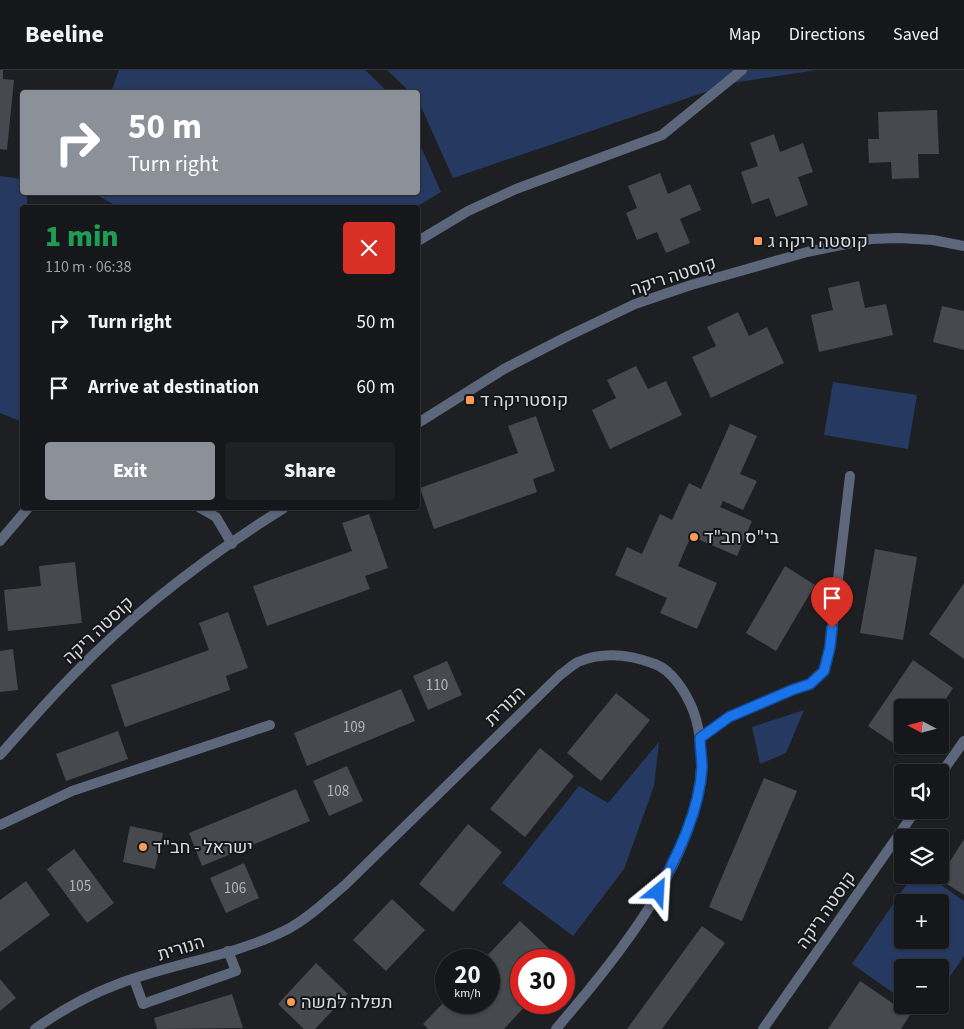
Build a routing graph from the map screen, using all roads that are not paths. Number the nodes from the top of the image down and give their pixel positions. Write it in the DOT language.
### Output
graph roads {
  1 [pos="742,70"];
  2 [pos="420,240"];
  3 [pos="964,246"];
  4 [pos="420,422"];
  5 [pos="850,476"];
  6 [pos="26,510"];
  7 [pos="204,510"];
  8 [pos="281,510"];
  9 [pos="0,541"];
  10 [pos="232,544"];
  11 [pos="270,725"];
  12 [pos="700,738"];
  13 [pos="964,741"];
  14 [pos="0,755"];
  15 [pos="948,764"];
  16 [pos="910,819"];
  17 [pos="0,825"];
  18 [pos="228,951"];
  19 [pos="134,979"];
  20 [pos="34,1029"];
  21 [pos="556,1029"];
  22 [pos="763,1029"];
  1 -- 2 [label="street"];
  3 -- 4 [label="street, קוסטה ריקה"];
  5 -- 12 [label="street"];
  6 -- 9 [label="street"];
  7 -- 10 [label="street"];
  8 -- 10 [label="street, קוסטה ריקה"];
  10 -- 14 [label="street, קוסטה ריקה"];
  11 -- 17 [label="street"];
  12 -- 18 [label="street, הנורית"];
  12 -- 21 [label="street, הנורית"];
  13 -- 15 [label="street"];
  16 -- 22 [label="street, קוסטה ריקה"];
  18 -- 19 [label="street, הנורית"];
  18 -- 19 [label="street"];
  19 -- 20 [label="street, הנורית"];
}
